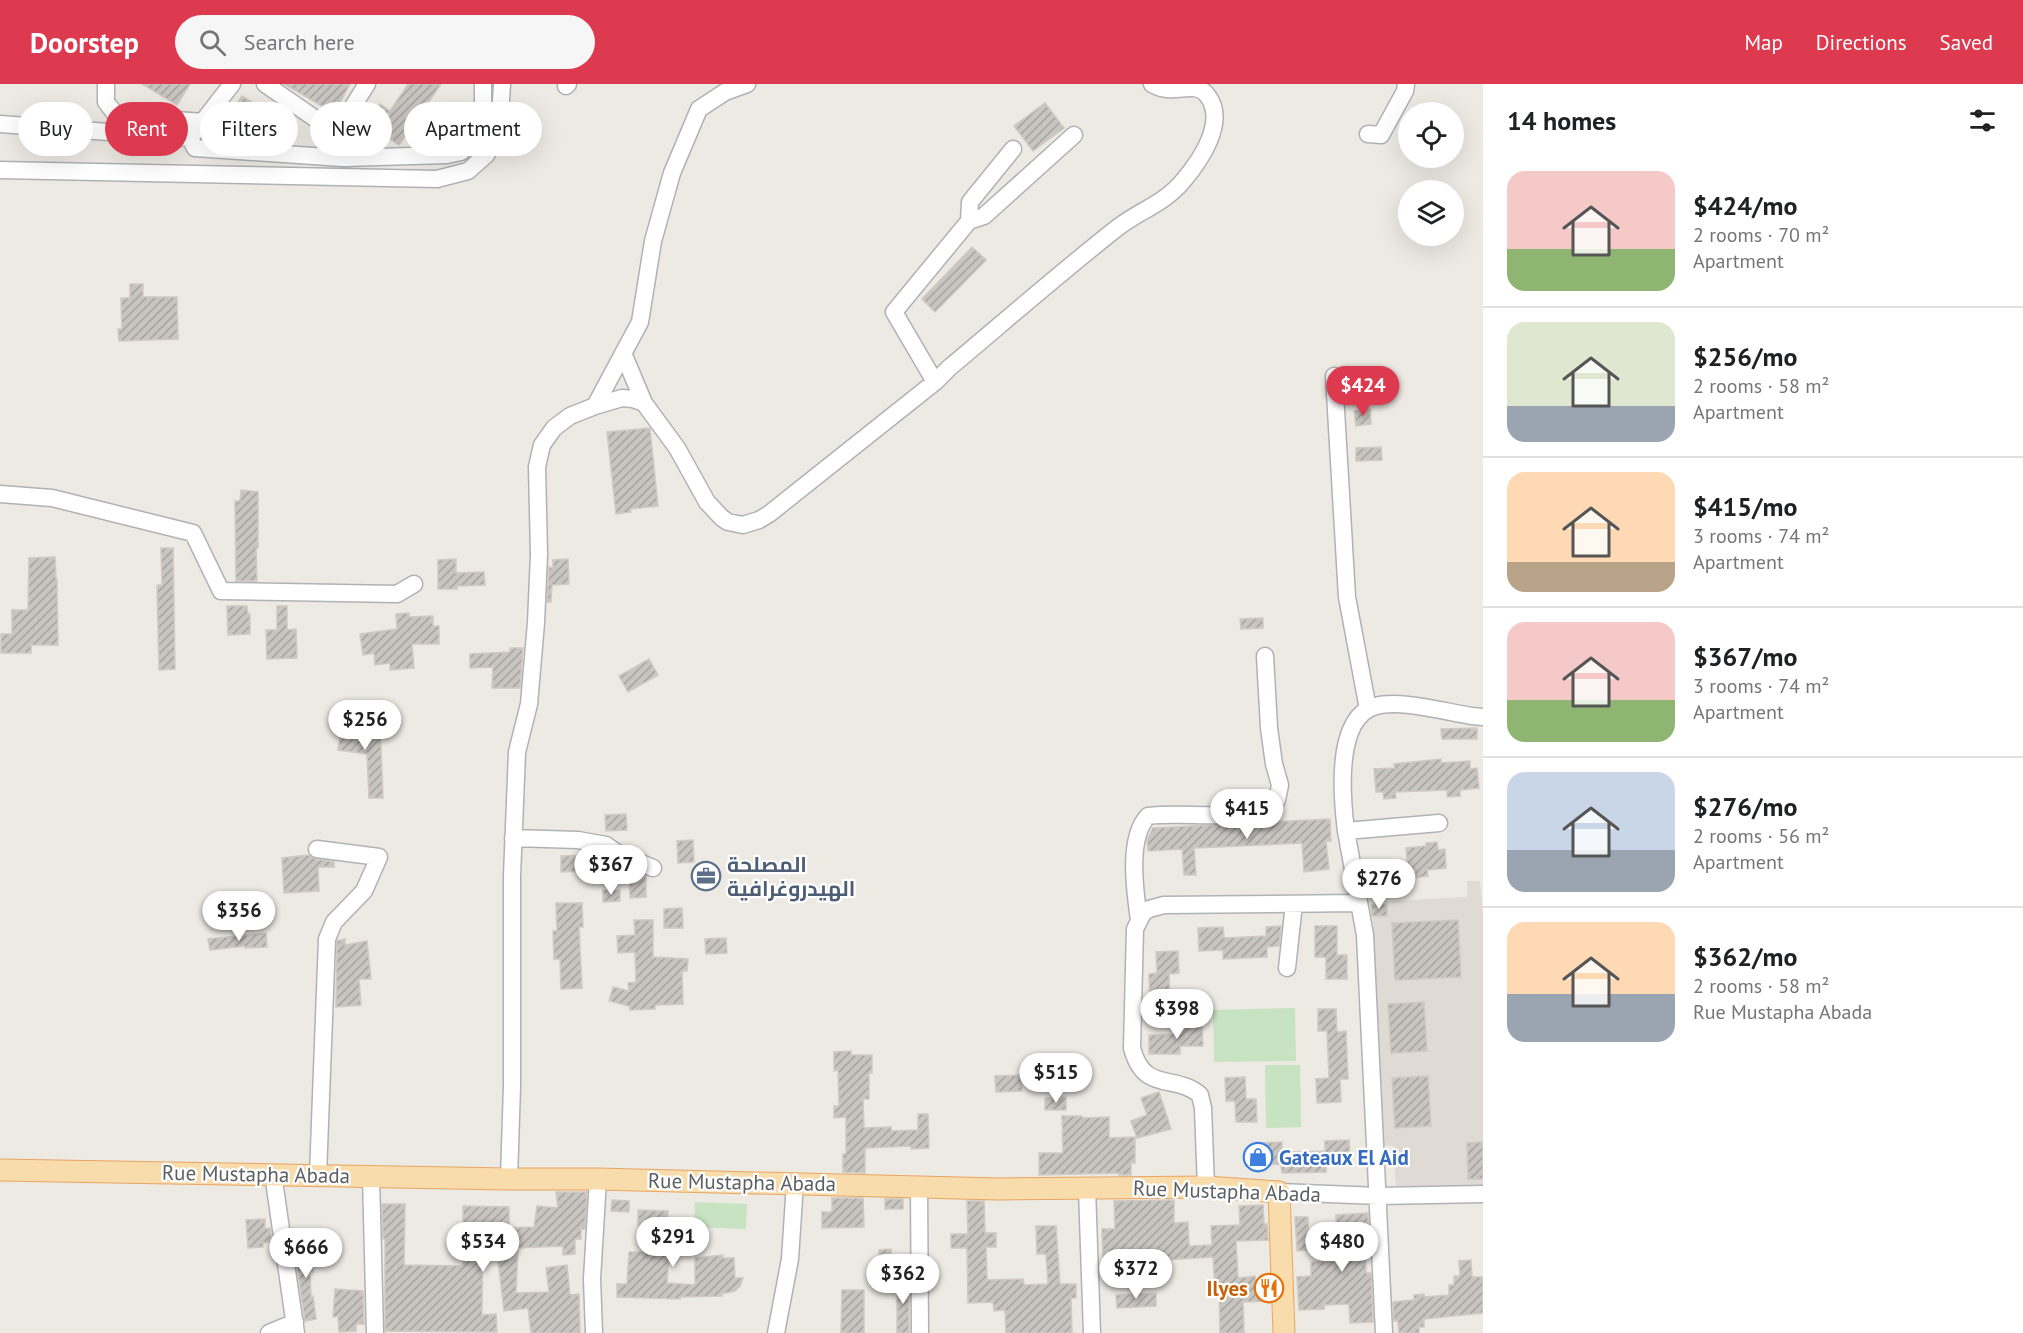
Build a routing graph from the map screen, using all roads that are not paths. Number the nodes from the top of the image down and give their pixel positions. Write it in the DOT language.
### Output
graph roads {
  1 [pos="106,84"];
  2 [pos="232,84"];
  3 [pos="265,84"];
  4 [pos="367,84"];
  5 [pos="483,84"];
  6 [pos="502,84"];
  7 [pos="747,84"];
  8 [pos="1152,84"];
  9 [pos="1406,84"];
  10 [pos="219,102"];
  11 [pos="356,102"];
  12 [pos="310,115"];
  13 [pos="200,122"];
  14 [pos="0,124"];
  15 [pos="200,127"];
  16 [pos="1368,134"];
  17 [pos="1074,135"];
  18 [pos="190,138"];
  19 [pos="1013,148"];
  20 [pos="350,158"];
  21 [pos="0,170"];
  22 [pos="969,221"];
  23 [pos="623,353"];
  24 [pos="1334,376"];
  25 [pos="935,382"];
  26 [pos="644,403"];
  27 [pos="595,406"];
  28 [pos="0,494"];
  29 [pos="414,584"];
  30 [pos="1265,656"];
  31 [pos="1368,709"];
  32 [pos="1483,717"];
  33 [pos="1438,823"];
  34 [pos="1346,831"];
  35 [pos="513,838"];
  36 [pos="317,849"];
  37 [pos="653,868"];
  38 [pos="1359,903"];
  39 [pos="1294,904"];
  40 [pos="1139,920"];
  41 [pos="1287,968"];
  42 [pos="0,1170"];
  43 [pos="273,1174"];
  44 [pos="318,1175"];
  45 [pos="371,1177"];
  46 [pos="509,1179"];
  47 [pos="598,1179"];
  48 [pos="795,1183"];
  49 [pos="919,1187"];
  50 [pos="1206,1187"];
  51 [pos="1087,1189"];
  52 [pos="1279,1192"];
  53 [pos="1483,1194"];
  54 [pos="1378,1196"];
  55 [pos="295,1328"];
  56 [pos="269,1333"];
  57 [pos="375,1333"];
  58 [pos="594,1333"];
  59 [pos="776,1333"];
  60 [pos="920,1333"];
  61 [pos="1092,1333"];
  62 [pos="1284,1333"];
  63 [pos="1384,1333"];
  1 -- 13 [label="street"];
  2 -- 10 [label="street"];
  3 -- 12 [label="street"];
  4 -- 11 [label="street"];
  5 -- 20 [label="street"];
  6 -- 21 [label="street"];
  7 -- 23 [label="street"];
  8 -- 25 [label="street"];
  9 -- 16 [label="street"];
  14 -- 18 [label="street"];
  15 -- 18 [label="street"];
  17 -- 22 [label="street"];
  18 -- 20 [label="street"];
  19 -- 22 [label="street"];
  22 -- 25 [label="street"];
  23 -- 26 [label="street"];
  23 -- 27 [label="street"];
  24 -- 31 [label="street"];
  25 -- 26 [label="street"];
  26 -- 27 [label="street"];
  27 -- 35 [label="street"];
  28 -- 29 [label="street"];
  30 -- 40 [label="street"];
  31 -- 32 [label="street"];
  31 -- 34 [label="street"];
  33 -- 34 [label="street"];
  34 -- 38 [label="street"];
  35 -- 37 [label="street"];
  35 -- 46 [label="street"];
  36 -- 44 [label="street"];
  38 -- 39 [label="street"];
  38 -- 54 [label="street"];
  39 -- 40 [label="street"];
  39 -- 41 [label="street"];
  40 -- 50 [label="street"];
  42 -- 43 [label="main road, Rue Mustapha Abada"];
  43 -- 44 [label="main road, Rue Mustapha Abada"];
  43 -- 55 [label="street"];
  44 -- 45 [label="main road, Rue Mustapha Abada"];
  45 -- 46 [label="main road, Rue Mustapha Abada"];
  45 -- 57 [label="street"];
  46 -- 47 [label="main road, Rue Mustapha Abada"];
  47 -- 48 [label="main road, Rue Mustapha Abada"];
  47 -- 58 [label="street"];
  48 -- 49 [label="main road, Rue Mustapha Abada"];
  48 -- 59 [label="street"];
  49 -- 51 [label="main road, Rue Mustapha Abada"];
  49 -- 60 [label="street"];
  50 -- 51 [label="main road, Rue Mustapha Abada"];
  50 -- 52 [label="main road, Rue Mustapha Abada"];
  51 -- 61 [label="street"];
  52 -- 54 [label="street, Rue Mustapha Abada"];
  52 -- 62 [label="main road"];
  53 -- 54 [label="street, Rue Mustapha Abada"];
  54 -- 63 [label="street"];
  55 -- 56 [label="street"];
}
